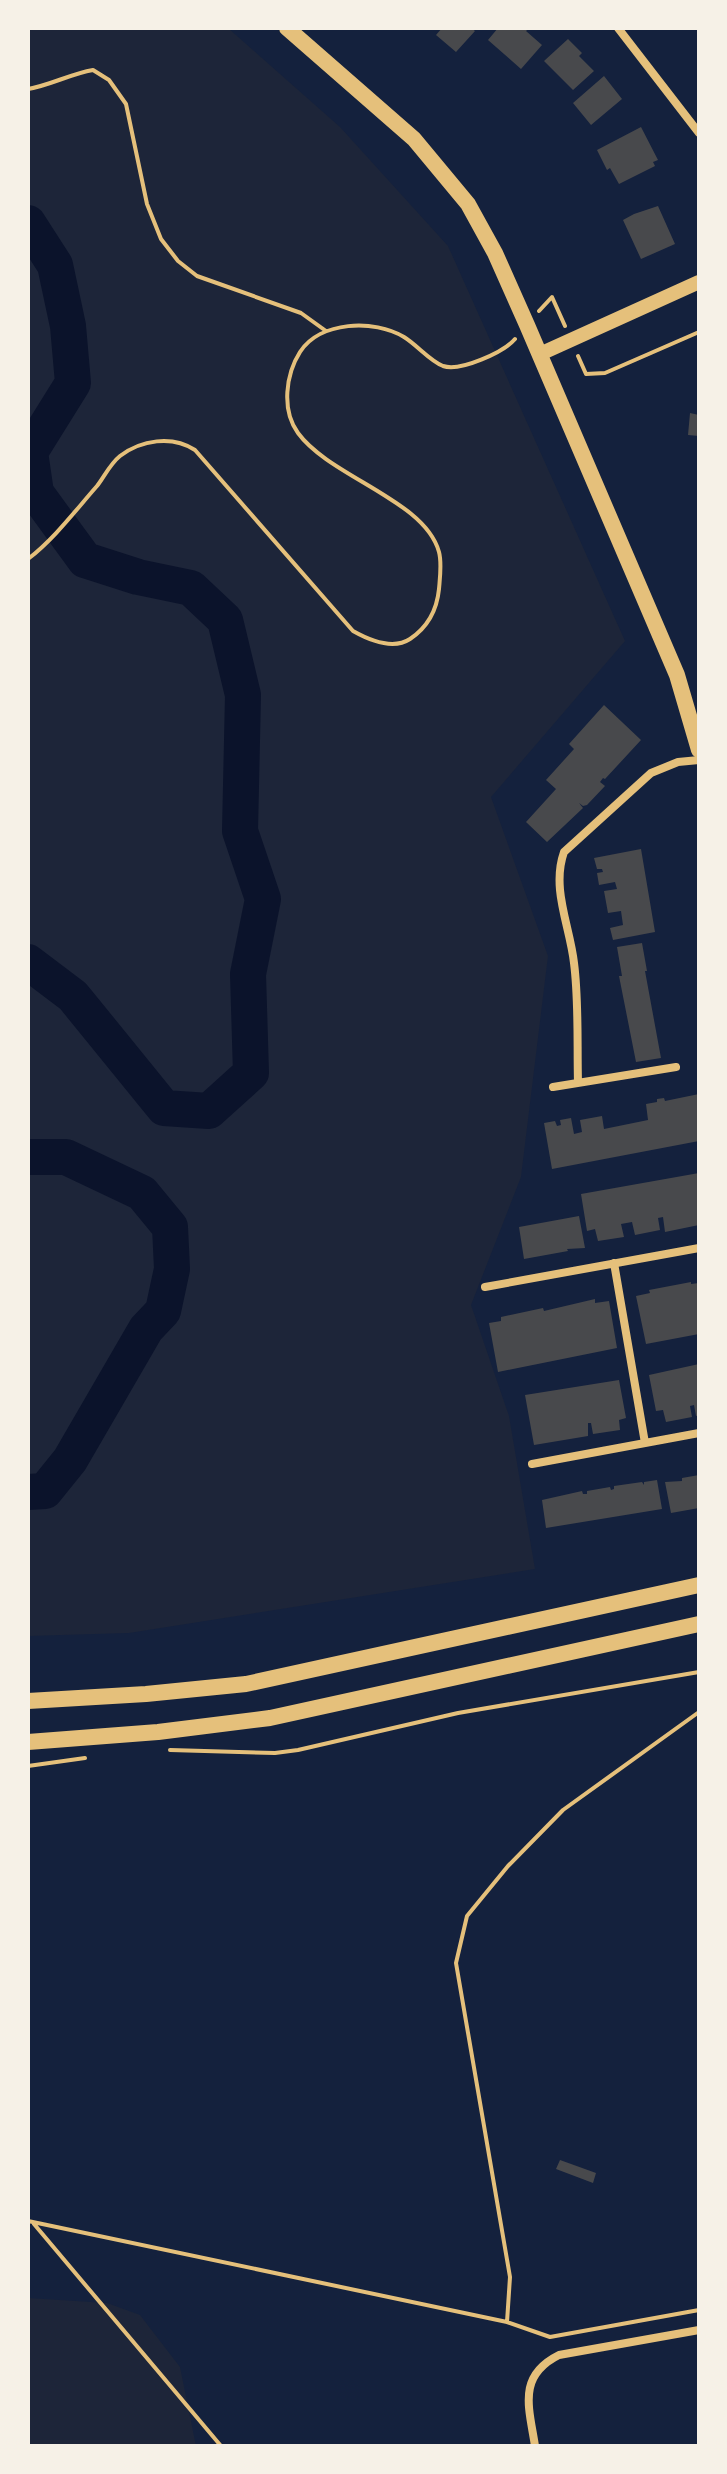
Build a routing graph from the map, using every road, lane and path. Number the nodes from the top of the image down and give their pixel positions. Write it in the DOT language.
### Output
graph roads {
  1 [pos="287,28"];
  2 [pos="618,28"];
  3 [pos="28,89"];
  4 [pos="699,133"];
  5 [pos="699,282"];
  6 [pos="527,325"];
  7 [pos="326,331"];
  8 [pos="699,332"];
  9 [pos="571,340"];
  10 [pos="540,354"];
  11 [pos="28,559"];
  12 [pos="699,750"];
  13 [pos="699,760"];
  14 [pos="676,1067"];
  15 [pos="578,1083"];
  16 [pos="553,1087"];
  17 [pos="699,1248"];
  18 [pos="614,1263"];
  19 [pos="485,1287"];
  20 [pos="699,1433"];
  21 [pos="645,1443"];
  22 [pos="532,1464"];
  23 [pos="699,1585"];
  24 [pos="699,1624"];
  25 [pos="699,1672"];
  26 [pos="28,1701"];
  27 [pos="699,1712"];
  28 [pos="28,1742"];
  29 [pos="168,1750"];
  30 [pos="97,1756"];
  31 [pos="28,1766"];
  32 [pos="30,2222"];
  33 [pos="699,2310"];
  34 [pos="507,2322"];
  35 [pos="699,2330"];
  36 [pos="221,2446"];
  37 [pos="535,2446"];
  1 -- 6 [label="main road"];
  2 -- 4 [label="street"];
  3 -- 7 [label="path"];
  5 -- 9 [label="street"];
  6 -- 7 [label="path"];
  6 -- 9 [label="path"];
  6 -- 10 [label="main road"];
  7 -- 11 [label="path"];
  8 -- 9 [label="path"];
  9 -- 10 [label="street"];
  10 -- 12 [label="main road"];
  13 -- 15 [label="street"];
  14 -- 15 [label="street"];
  15 -- 16 [label="street"];
  17 -- 18 [label="street"];
  18 -- 19 [label="street"];
  18 -- 21 [label="street"];
  20 -- 21 [label="street"];
  21 -- 22 [label="street"];
  23 -- 26 [label="main road"];
  24 -- 28 [label="main road"];
  25 -- 29 [label="path"];
  27 -- 34 [label="path"];
  30 -- 31 [label="path"];
  32 -- 34 [label="path"];
  32 -- 36 [label="path"];
  33 -- 34 [label="path"];
  35 -- 37 [label="street"];
}
